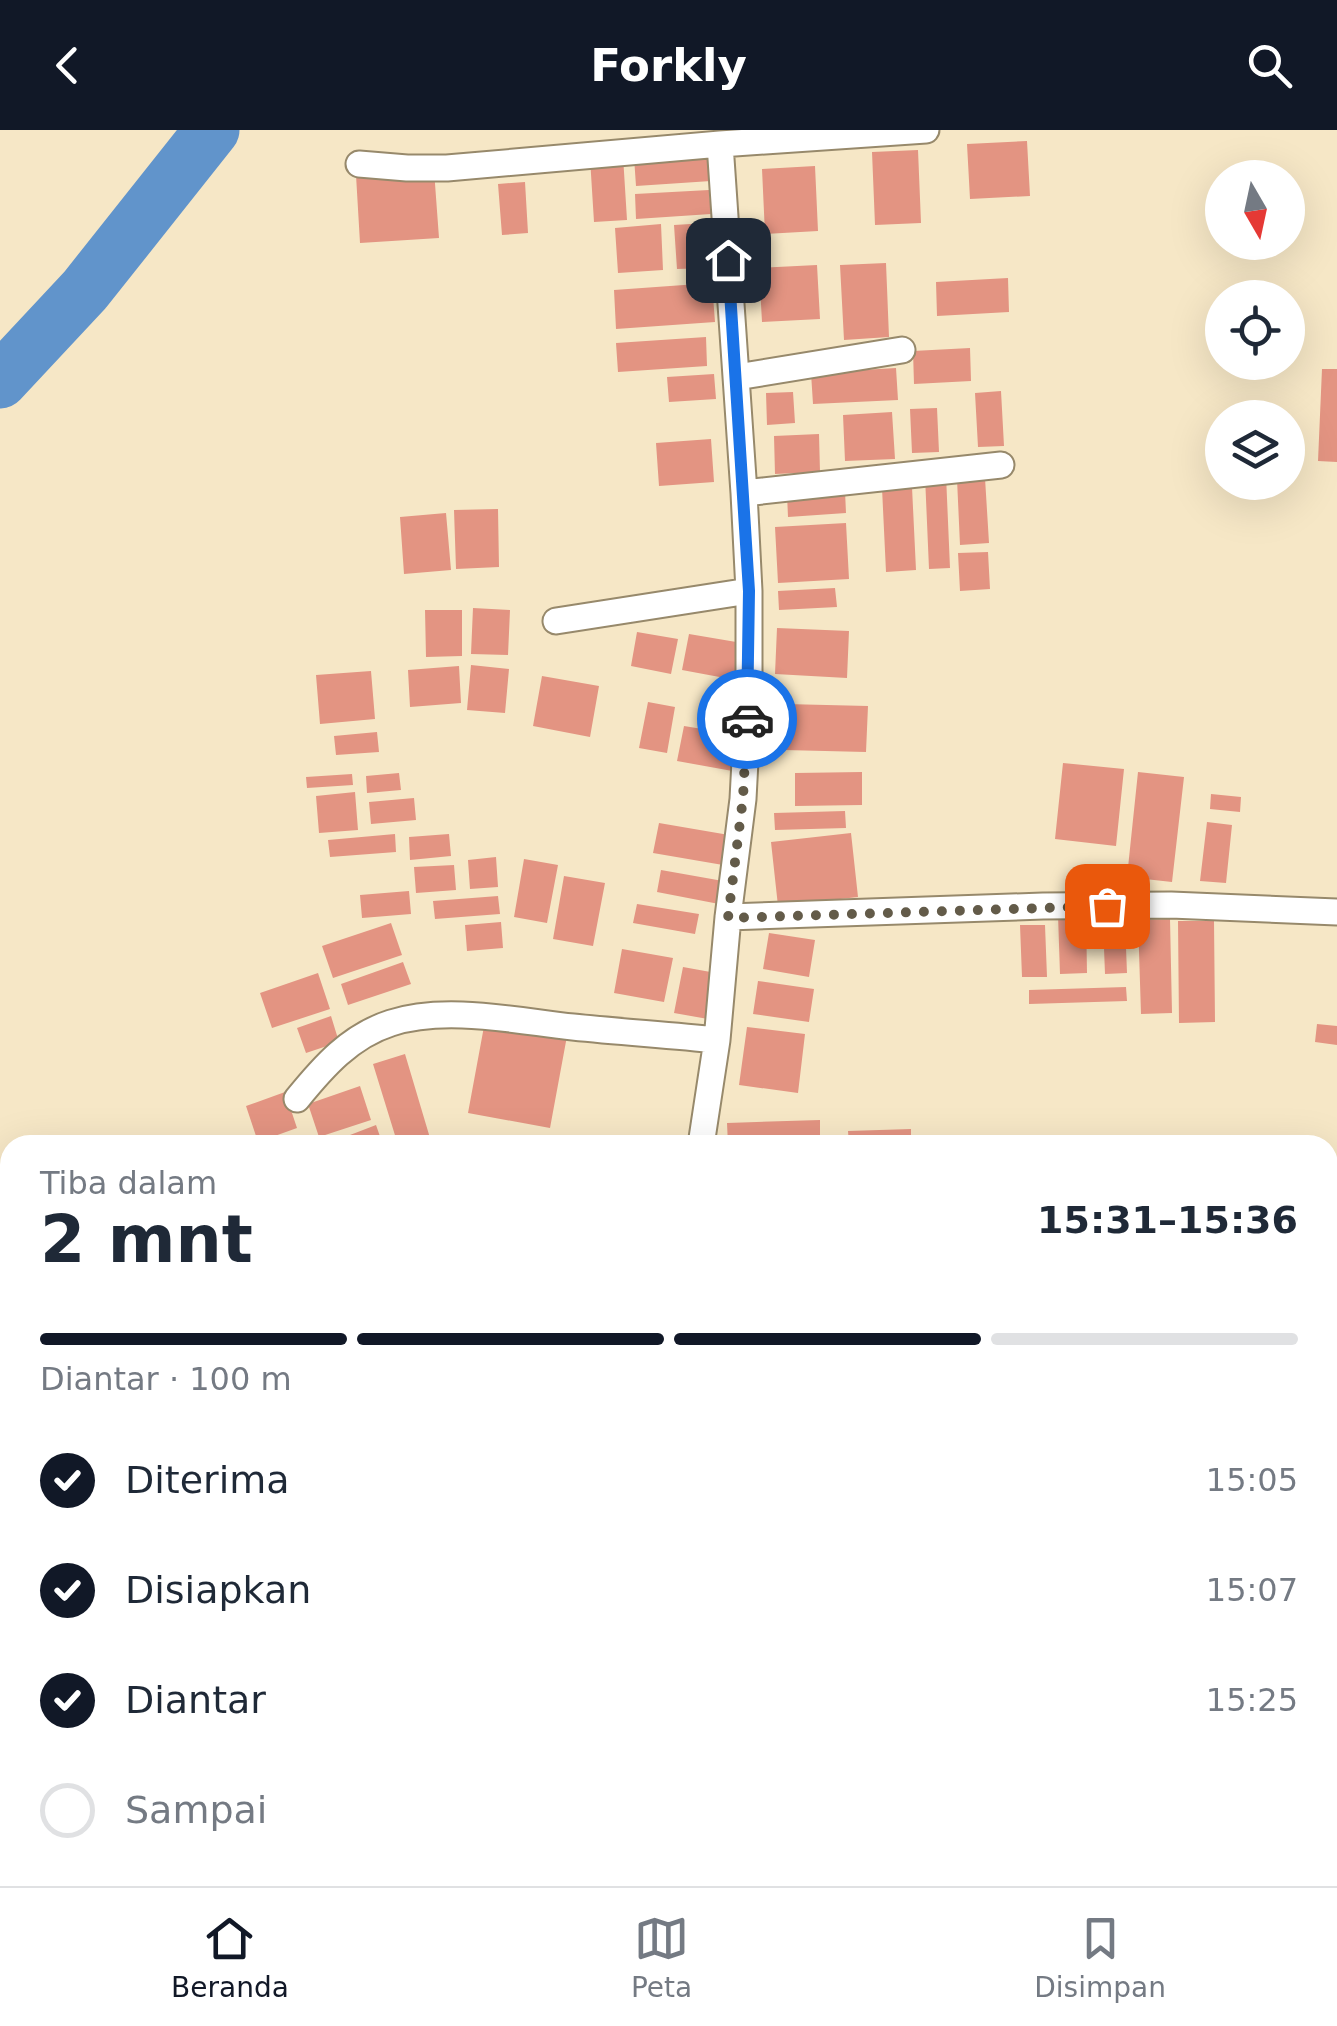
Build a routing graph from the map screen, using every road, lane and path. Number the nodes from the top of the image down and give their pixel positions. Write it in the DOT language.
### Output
graph roads {
  1 [pos="926,130"];
  2 [pos="720,144"];
  3 [pos="359,164"];
  4 [pos="902,350"];
  5 [pos="736,377"];
  6 [pos="1001,464"];
  7 [pos="744,493"];
  8 [pos="749,591"];
  9 [pos="556,621"];
  10 [pos="1337,912"];
  11 [pos="728,918"];
  12 [pos="717,1040"];
  13 [pos="297,1098"];
  14 [pos="703,1135"];
  1 -- 2 [label="street"];
  2 -- 3 [label="street"];
  2 -- 5 [label="street"];
  4 -- 5 [label="street"];
  5 -- 7 [label="street"];
  6 -- 7 [label="street"];
  7 -- 8 [label="street"];
  8 -- 9 [label="street"];
  8 -- 11 [label="street"];
  10 -- 11 [label="street"];
  11 -- 12 [label="street"];
  12 -- 13 [label="street"];
  12 -- 14 [label="street"];
}
